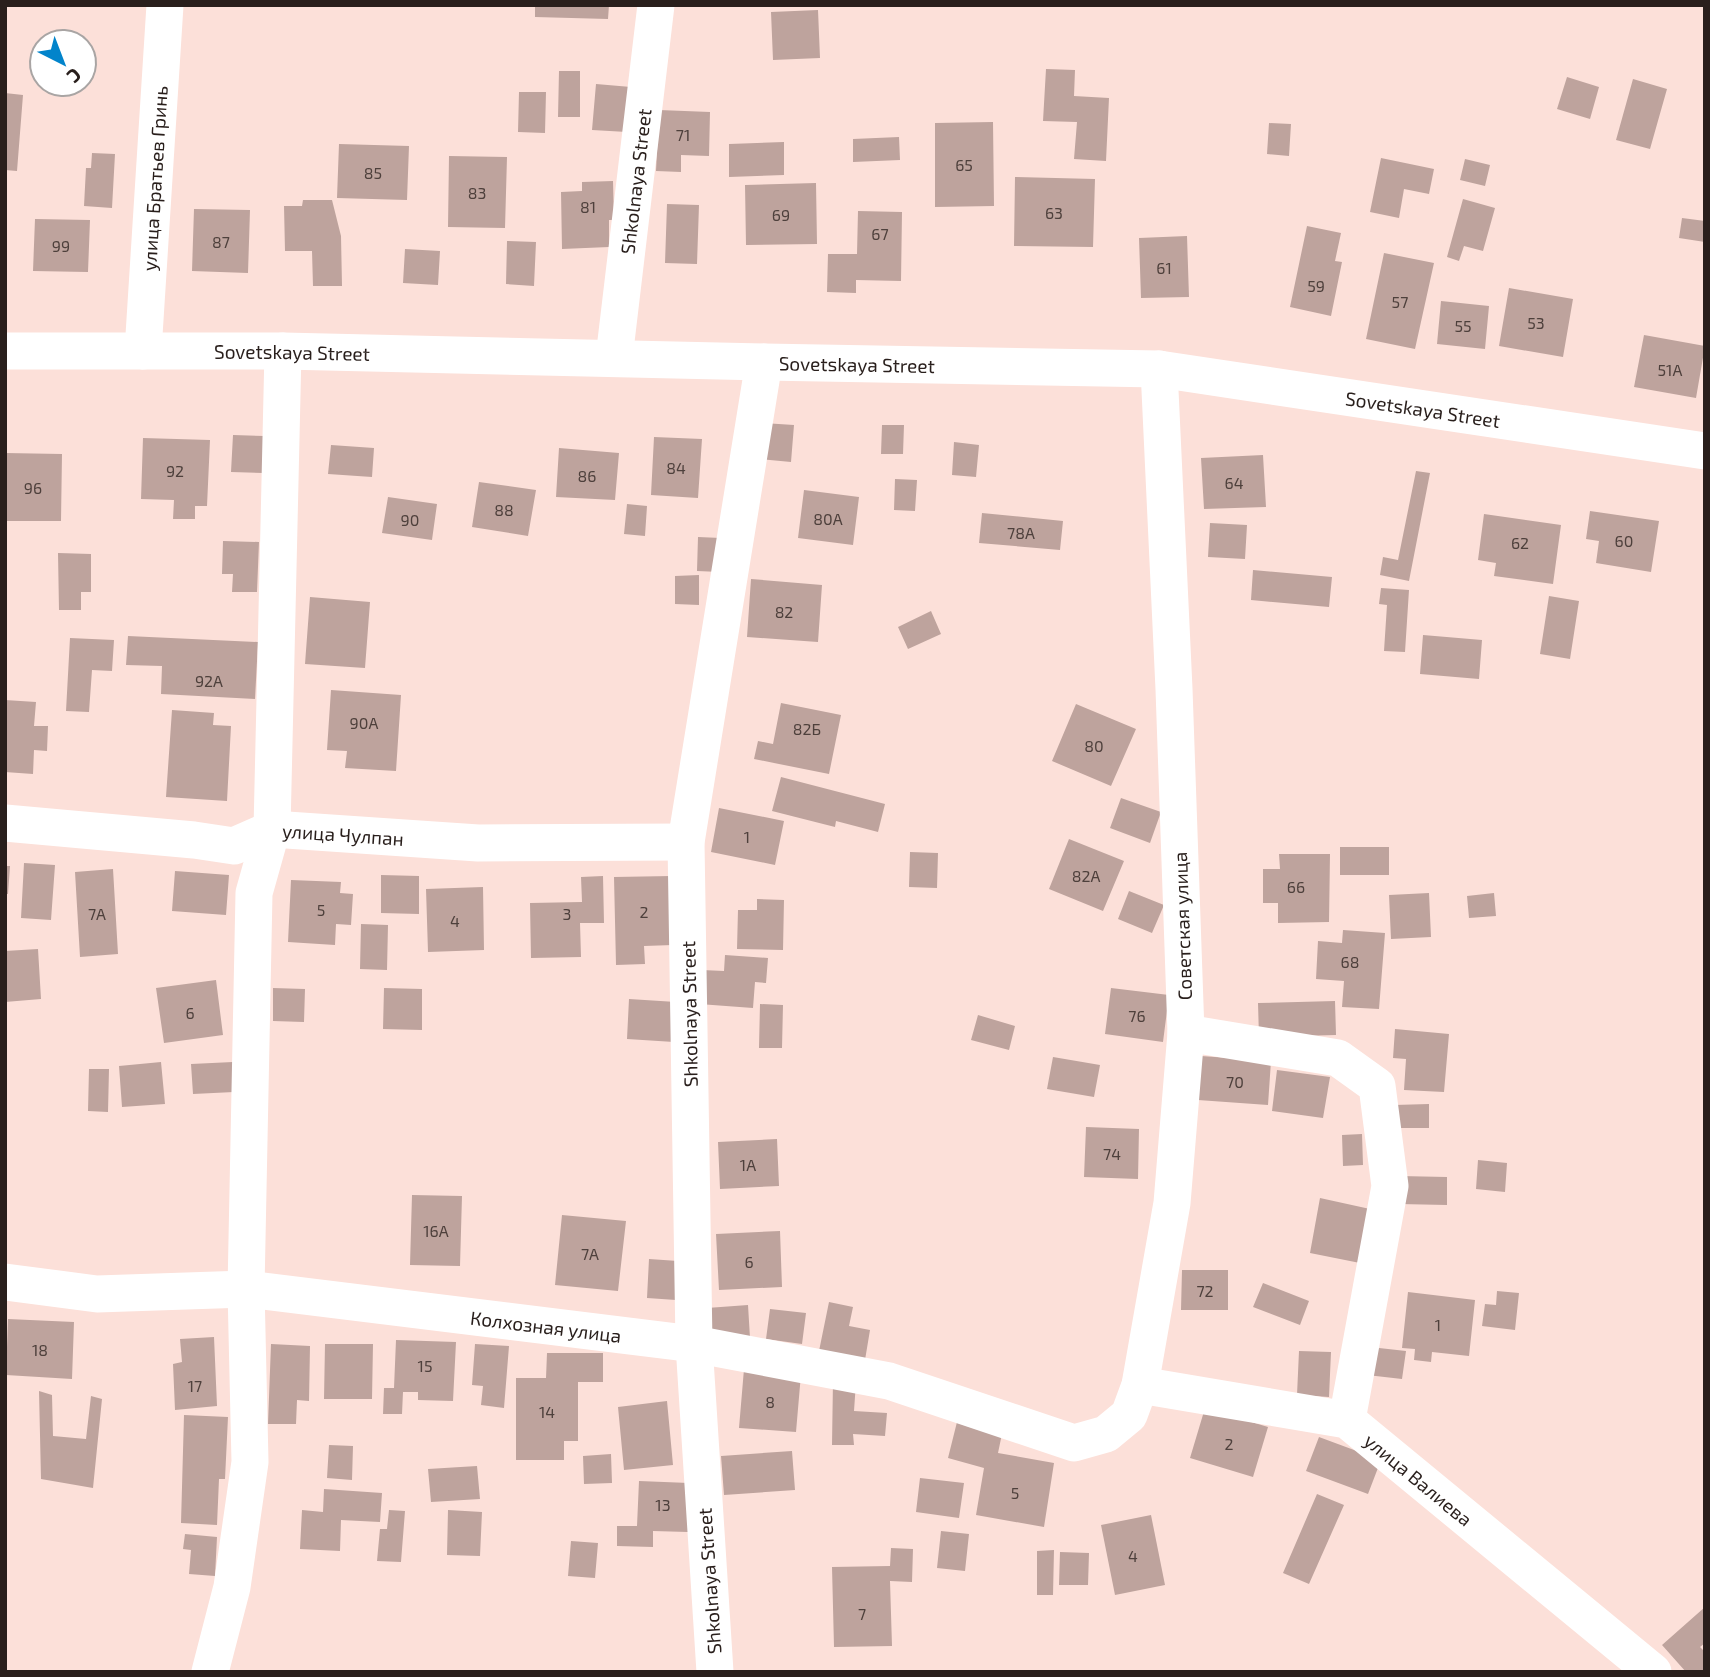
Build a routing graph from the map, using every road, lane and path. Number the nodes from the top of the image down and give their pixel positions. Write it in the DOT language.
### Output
graph roads {
  1 [pos="165,5"];
  2 [pos="656,5"];
  3 [pos="5,351"];
  4 [pos="144,351"];
  5 [pos="283,351"];
  6 [pos="614,358"];
  7 [pos="764,362"];
  8 [pos="1159,369"];
  9 [pos="1705,451"];
  10 [pos="5,823"];
  11 [pos="272,829"];
  12 [pos="686,842"];
  13 [pos="1186,1033"];
  14 [pos="5,1282"];
  15 [pos="246,1289"];
  16 [pos="694,1344"];
  17 [pos="1140,1385"];
  18 [pos="1347,1420"];
  19 [pos="1074,1443"];
  20 [pos="210,1672"];
  21 [pos="715,1672"];
  22 [pos="1653,1672"];
  1 -- 4 [label="street, улица Братьев Гринь"];
  2 -- 6 [label="street, Shkolnaya Street"];
  3 -- 4 [label="street, Sovetskaya Street"];
  4 -- 5 [label="street, Sovetskaya Street"];
  5 -- 6 [label="street, Sovetskaya Street"];
  5 -- 11 [label="street"];
  6 -- 7 [label="street, Sovetskaya Street"];
  7 -- 8 [label="street, Sovetskaya Street"];
  7 -- 12 [label="street, Shkolnaya Street"];
  8 -- 9 [label="street, Sovetskaya Street"];
  8 -- 13 [label="street, Советская улица"];
  10 -- 11 [label="street, улица Чулпан"];
  11 -- 12 [label="street, улица Чулпан"];
  11 -- 15 [label="street"];
  12 -- 16 [label="street, Shkolnaya Street"];
  13 -- 17 [label="street, Советская улица"];
  13 -- 18 [label="street"];
  14 -- 15 [label="street, Колхозная улица"];
  15 -- 16 [label="street, Колхозная улица"];
  15 -- 20 [label="street"];
  16 -- 19 [label="street, Колхозная улица"];
  16 -- 21 [label="street, Shkolnaya Street"];
  17 -- 18 [label="street, улица Валиева"];
  17 -- 19 [label="street, Советская улица"];
  18 -- 22 [label="street, улица Валиева"];
}
